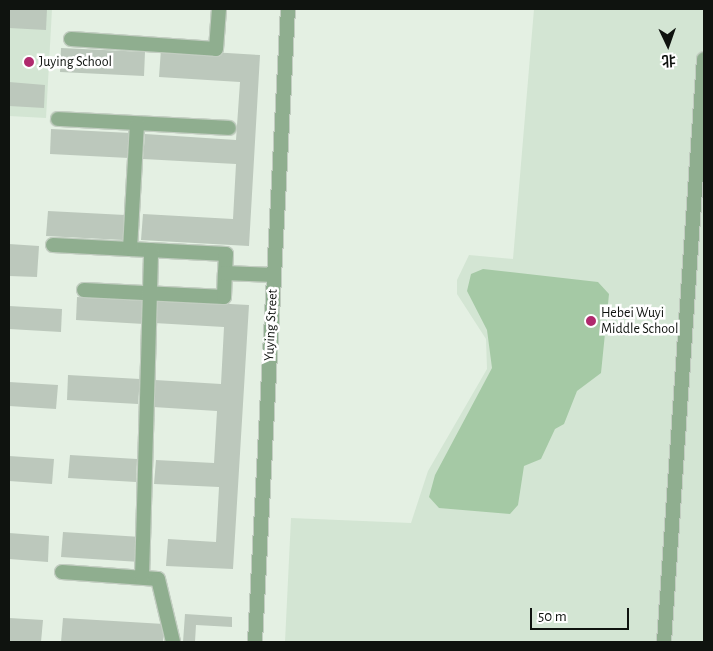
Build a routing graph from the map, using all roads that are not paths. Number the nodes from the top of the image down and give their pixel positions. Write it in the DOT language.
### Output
graph roads {
  1 [pos="219,9"];
  2 [pos="288,9"];
  3 [pos="72,39"];
  4 [pos="704,59"];
  5 [pos="58,119"];
  6 [pos="137,124"];
  7 [pos="229,128"];
  8 [pos="52,245"];
  9 [pos="130,249"];
  10 [pos="151,250"];
  11 [pos="225,273"];
  12 [pos="274,275"];
  13 [pos="84,290"];
  14 [pos="149,293"];
  15 [pos="62,572"];
  16 [pos="142,577"];
  17 [pos="174,642"];
  18 [pos="255,642"];
  19 [pos="664,642"];
  1 -- 3 [label="street"];
  2 -- 12 [label="street, Yuying Street"];
  4 -- 19 [label="street"];
  5 -- 6 [label="street"];
  6 -- 7 [label="street"];
  6 -- 9 [label="street"];
  8 -- 9 [label="street"];
  9 -- 10 [label="street"];
  10 -- 11 [label="street"];
  10 -- 14 [label="street"];
  11 -- 12 [label="street"];
  11 -- 14 [label="street"];
  12 -- 18 [label="street, Yuying Street"];
  13 -- 14 [label="street"];
  14 -- 16 [label="street"];
  15 -- 16 [label="street"];
  16 -- 17 [label="street"];
}
